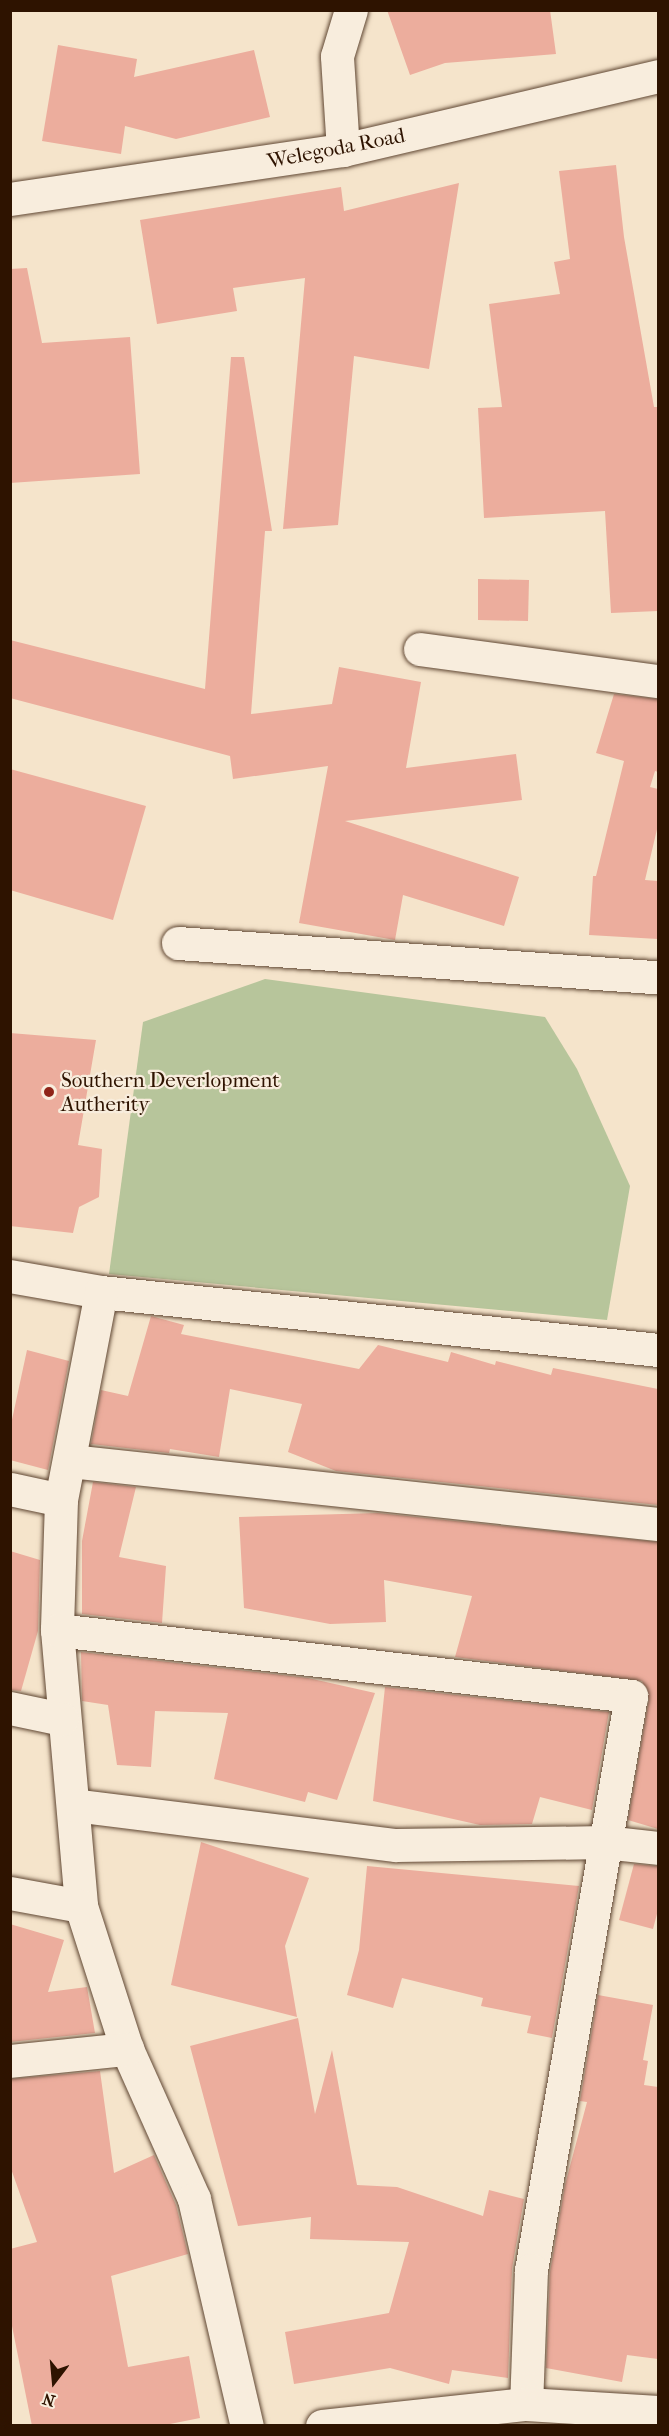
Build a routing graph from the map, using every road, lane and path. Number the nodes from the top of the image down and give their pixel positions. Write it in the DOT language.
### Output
graph roads {
  1 [pos="351,10"];
  2 [pos="658,76"];
  3 [pos="343,150"];
  4 [pos="10,199"];
  5 [pos="420,649"];
  6 [pos="658,681"];
  7 [pos="178,944"];
  8 [pos="658,977"];
  9 [pos="10,1276"];
  10 [pos="101,1292"];
  11 [pos="658,1350"];
  12 [pos="70,1461"];
  13 [pos="10,1490"];
  14 [pos="61,1500"];
  15 [pos="658,1524"];
  16 [pos="57,1630"];
  17 [pos="10,1708"];
  18 [pos="62,1719"];
  19 [pos="74,1805"];
  20 [pos="604,1842"];
  21 [pos="658,1848"];
  22 [pos="10,1893"];
  23 [pos="81,1906"];
  24 [pos="127,2049"];
  25 [pos="10,2061"];
  26 [pos="526,2404"];
  27 [pos="658,2412"];
  28 [pos="247,2426"];
  29 [pos="322,2426"];
  1 -- 3 [label="street"];
  2 -- 3 [label="street, Welegoda Road"];
  3 -- 4 [label="street, Welegoda Road"];
  5 -- 6 [label="street"];
  7 -- 8 [label="street"];
  9 -- 10 [label="street"];
  10 -- 11 [label="street"];
  10 -- 12 [label="street"];
  12 -- 14 [label="street"];
  12 -- 15 [label="street"];
  13 -- 14 [label="street"];
  14 -- 16 [label="street"];
  16 -- 18 [label="street"];
  16 -- 20 [label="street"];
  17 -- 18 [label="street"];
  18 -- 19 [label="street"];
  19 -- 20 [label="street"];
  19 -- 23 [label="street"];
  20 -- 21 [label="street"];
  20 -- 26 [label="street"];
  22 -- 23 [label="street"];
  23 -- 24 [label="street"];
  24 -- 25 [label="street"];
  24 -- 28 [label="street"];
  26 -- 27 [label="street"];
  26 -- 29 [label="street"];
}
